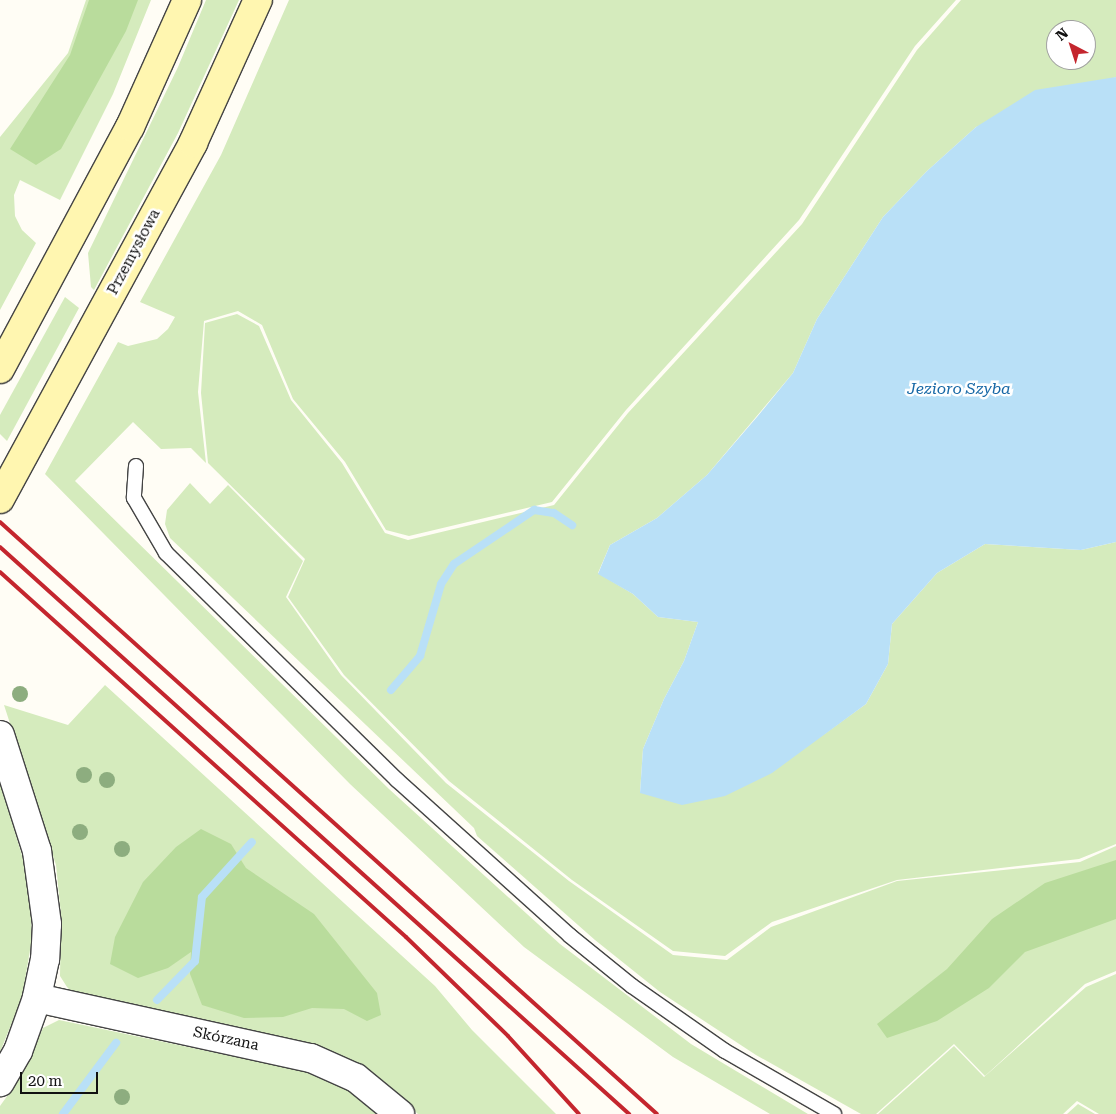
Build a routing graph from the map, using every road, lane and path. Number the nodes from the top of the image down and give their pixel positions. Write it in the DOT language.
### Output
graph roads {
  1 [pos="187,0"];
  2 [pos="258,0"];
  3 [pos="0,369"];
  4 [pos="136,466"];
  5 [pos="0,499"];
  6 [pos="0,734"];
  7 [pos="37,998"];
  8 [pos="0,1082"];
  9 [pos="400,1114"];
  10 [pos="834,1114"];
  1 -- 3 [label="main road"];
  2 -- 5 [label="main road, Przemysłowa"];
  4 -- 10 [label="lane"];
  6 -- 7 [label="street"];
  7 -- 8 [label="street"];
  7 -- 9 [label="street, Skórzana"];
}
